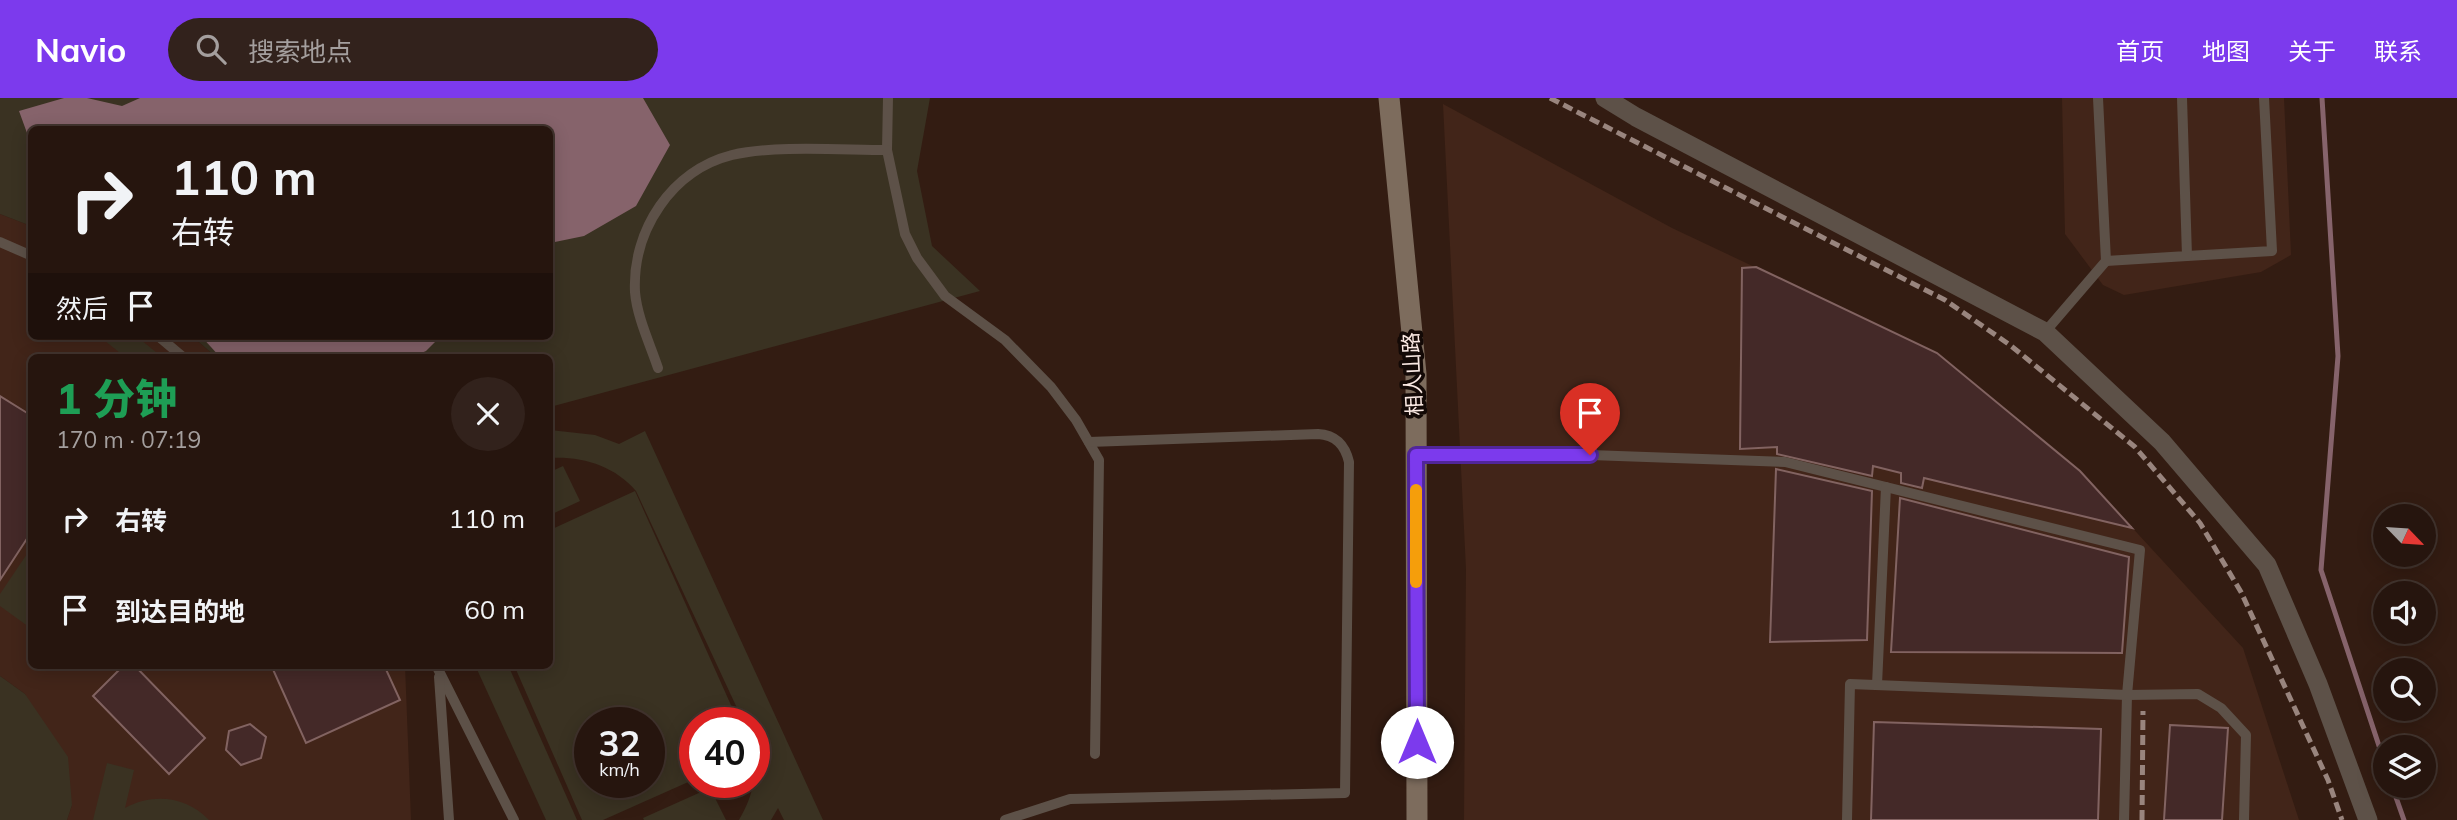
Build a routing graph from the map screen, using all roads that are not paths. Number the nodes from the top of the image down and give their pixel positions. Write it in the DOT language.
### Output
graph roads {
  1 [pos="888,98"];
  2 [pos="1389,98"];
  3 [pos="1605,98"];
  4 [pos="2098,98"];
  5 [pos="2182,98"];
  6 [pos="2264,98"];
  7 [pos="887,150"];
  8 [pos="0,242"];
  9 [pos="28,254"];
  10 [pos="2187,256"];
  11 [pos="2106,261"];
  12 [pos="2045,332"];
  13 [pos="163,340"];
  14 [pos="179,354"];
  15 [pos="658,368"];
  16 [pos="1089,442"];
  17 [pos="1416,455"];
  18 [pos="1886,487"];
  19 [pos="437,669"];
  20 [pos="1877,685"];
  21 [pos="2127,695"];
  22 [pos="1095,754"];
  23 [pos="449,820"];
  24 [pos="514,820"];
  25 [pos="1005,820"];
  26 [pos="1417,820"];
  27 [pos="1847,820"];
  28 [pos="2124,820"];
  29 [pos="2244,820"];
  30 [pos="2368,820"];
  1 -- 7 [label="lane"];
  2 -- 17 [label="street, 相人山路"];
  3 -- 12 [label="street"];
  4 -- 11 [label="lane"];
  5 -- 10 [label="lane"];
  6 -- 10 [label="lane"];
  7 -- 15 [label="lane"];
  7 -- 16 [label="lane"];
  8 -- 9 [label="lane"];
  10 -- 11 [label="lane"];
  11 -- 12 [label="lane"];
  12 -- 30 [label="street"];
  13 -- 14 [label="lane"];
  16 -- 22 [label="lane"];
  16 -- 25 [label="lane"];
  17 -- 18 [label="lane"];
  17 -- 26 [label="street, 相人山路"];
  18 -- 20 [label="lane"];
  18 -- 21 [label="lane"];
  19 -- 23 [label="lane"];
  19 -- 24 [label="lane"];
  20 -- 21 [label="lane"];
  20 -- 27 [label="lane"];
  21 -- 28 [label="lane"];
  21 -- 29 [label="lane"];
}
